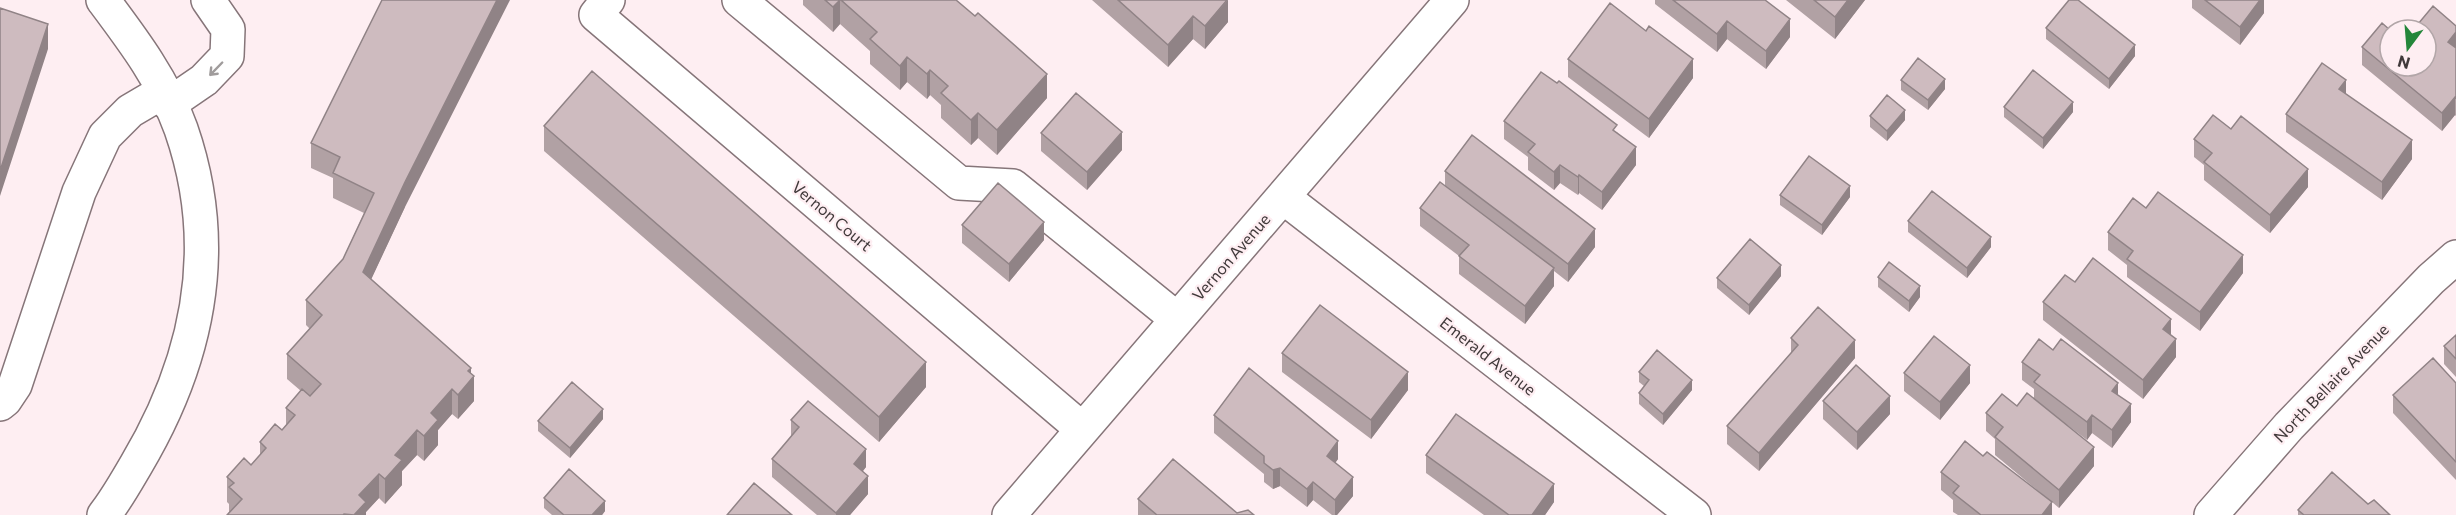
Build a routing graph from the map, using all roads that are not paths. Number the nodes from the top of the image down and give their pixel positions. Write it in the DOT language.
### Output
graph roads {
  1 [pos="103,0"];
  2 [pos="208,0"];
  3 [pos="608,0"];
  4 [pos="739,0"];
  5 [pos="1452,0"];
  6 [pos="167,98"];
  7 [pos="1283,197"];
  8 [pos="2456,256"];
  9 [pos="1177,319"];
  10 [pos="0,404"];
  11 [pos="1082,429"];
  12 [pos="104,515"];
  13 [pos="1009,515"];
  14 [pos="1694,515"];
  15 [pos="2211,515"];
  1 -- 6 [label="street"];
  2 -- 6 [label="street, one-way"];
  3 -- 11 [label="street, Vernon Court"];
  4 -- 9 [label="street"];
  5 -- 7 [label="street, Vernon Avenue"];
  6 -- 10 [label="street"];
  6 -- 12 [label="street"];
  7 -- 9 [label="street, Vernon Avenue"];
  7 -- 14 [label="street, Emerald Avenue"];
  8 -- 15 [label="street, North Bellaire Avenue"];
  9 -- 11 [label="street, Vernon Avenue"];
  11 -- 13 [label="street, Vernon Avenue"];
}
